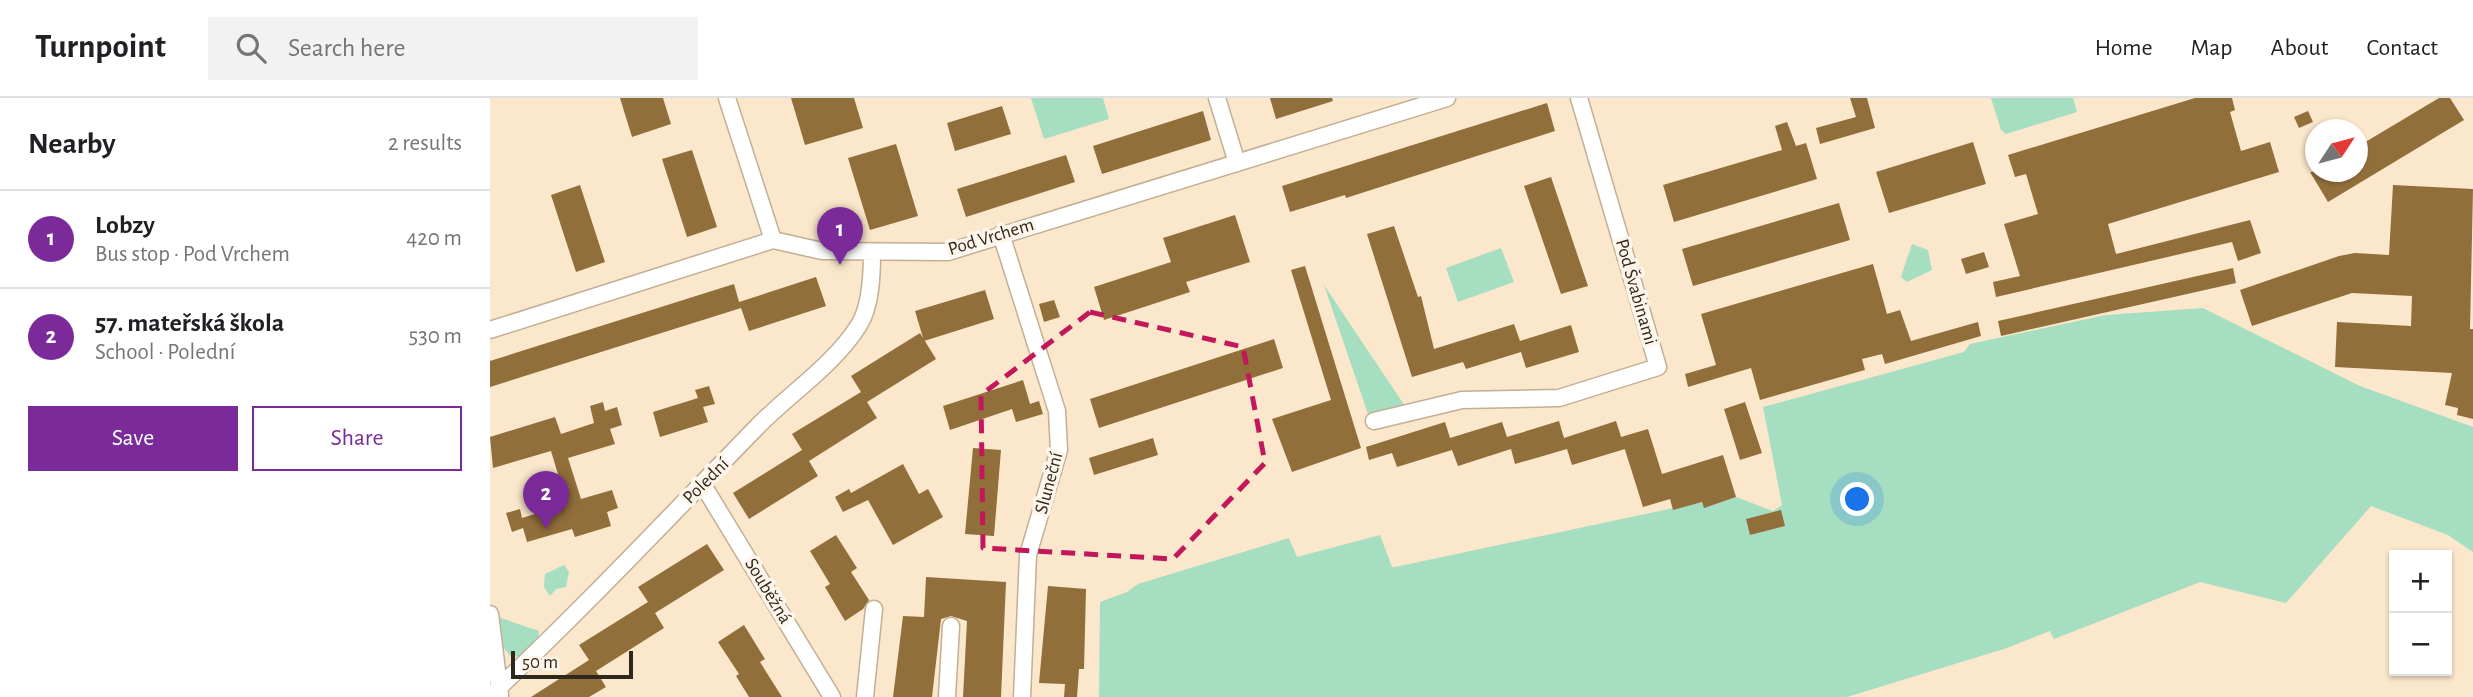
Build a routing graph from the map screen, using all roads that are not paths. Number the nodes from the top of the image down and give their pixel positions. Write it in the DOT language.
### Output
graph roads {
  1 [pos="726,98"];
  2 [pos="1217,98"];
  3 [pos="1447,98"];
  4 [pos="1579,98"];
  5 [pos="1237,163"];
  6 [pos="1001,234"];
  7 [pos="773,240"];
  8 [pos="872,253"];
  9 [pos="490,330"];
  10 [pos="1374,421"];
  11 [pos="703,485"];
  12 [pos="874,608"];
  13 [pos="490,614"];
  14 [pos="951,626"];
  15 [pos="496,694"];
  16 [pos="832,697"];
  17 [pos="865,697"];
  18 [pos="947,697"];
  19 [pos="1022,697"];
  1 -- 7 [label="street"];
  2 -- 5 [label="street"];
  3 -- 5 [label="street, Pod Vrchem"];
  4 -- 10 [label="street, Pod Švabinami"];
  5 -- 6 [label="street, Pod Vrchem"];
  6 -- 8 [label="street, Pod Vrchem"];
  6 -- 19 [label="street, Sluneční"];
  7 -- 8 [label="street, Pod Vrchem"];
  7 -- 9 [label="street"];
  8 -- 11 [label="street, Polední"];
  11 -- 15 [label="street, Polední"];
  11 -- 16 [label="street, Souběžná"];
  12 -- 17 [label="street"];
  13 -- 15 [label="street"];
  14 -- 18 [label="street"];
}
